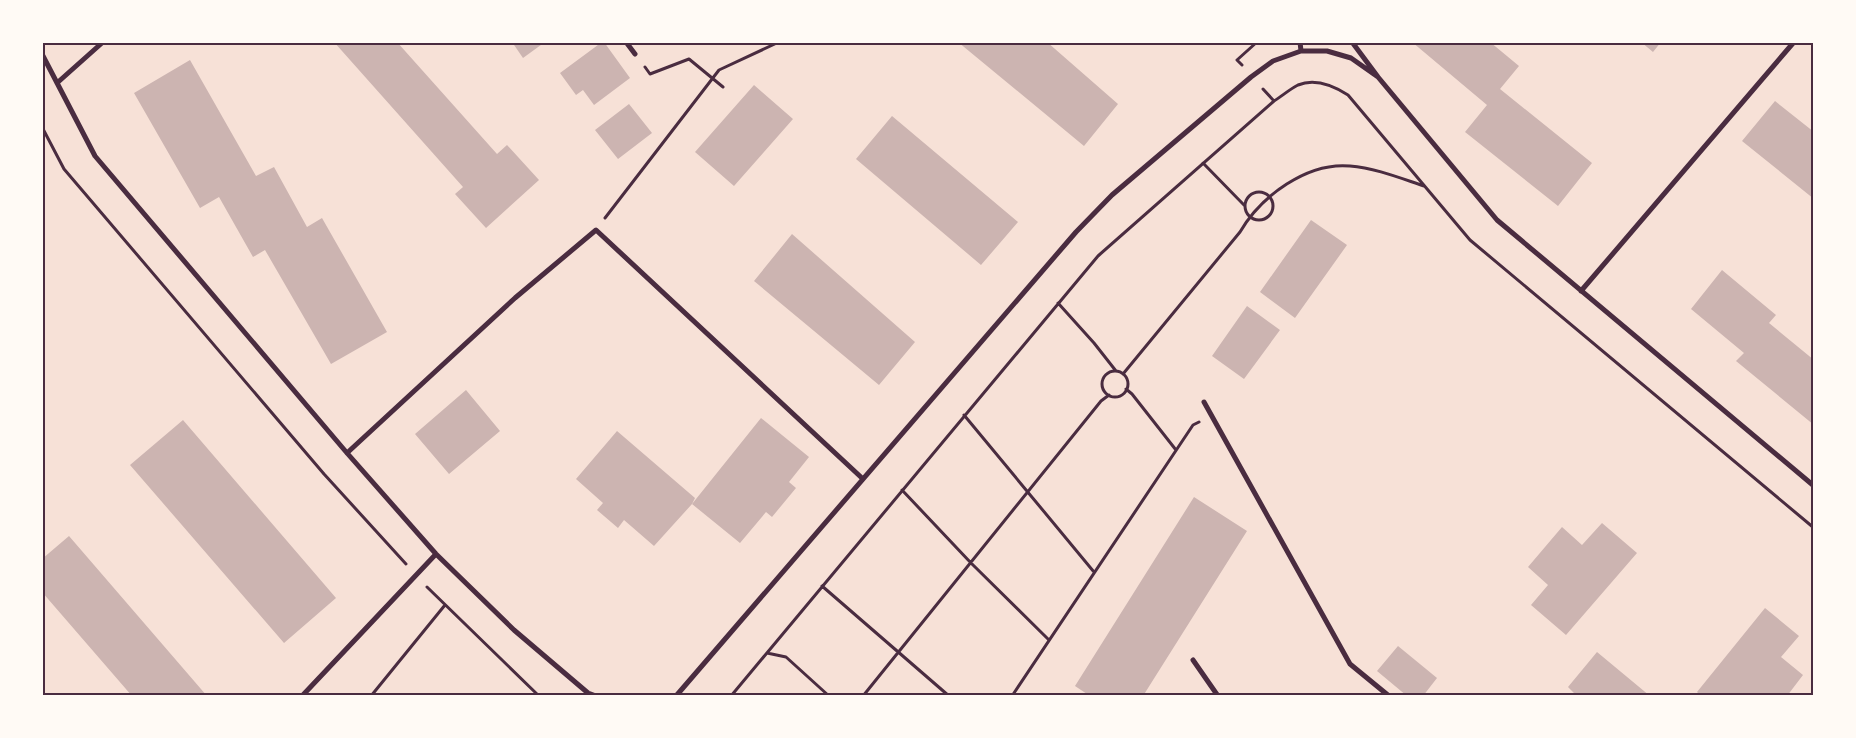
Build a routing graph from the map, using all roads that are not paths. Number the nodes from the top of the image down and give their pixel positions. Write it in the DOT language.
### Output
graph roads {
  1 [pos="102,42"];
  2 [pos="626,42"];
  3 [pos="1300,42"];
  4 [pos="1352,42"];
  5 [pos="1794,42"];
  6 [pos="1301,51"];
  7 [pos="42,54"];
  8 [pos="634,54"];
  9 [pos="1378,77"];
  10 [pos="57,83"];
  11 [pos="1581,291"];
  12 [pos="1204,402"];
  13 [pos="347,453"];
  14 [pos="863,479"];
  15 [pos="1814,486"];
  16 [pos="436,554"];
  17 [pos="1193,660"];
  18 [pos="302,696"];
  19 [pos="596,696"];
  20 [pos="676,696"];
  21 [pos="1218,696"];
  22 [pos="1389,696"];
  1 -- 10 [label="street"];
  2 -- 8 [label="street"];
  3 -- 6 [label="street"];
  4 -- 9 [label="street"];
  5 -- 11 [label="street"];
  6 -- 9 [label="street"];
  6 -- 14 [label="street"];
  7 -- 10 [label="street"];
  9 -- 11 [label="street"];
  10 -- 13 [label="street"];
  11 -- 15 [label="street"];
  12 -- 22 [label="street"];
  13 -- 14 [label="street"];
  13 -- 16 [label="street"];
  14 -- 20 [label="street"];
  16 -- 18 [label="street"];
  16 -- 19 [label="street"];
  17 -- 21 [label="street"];
}
